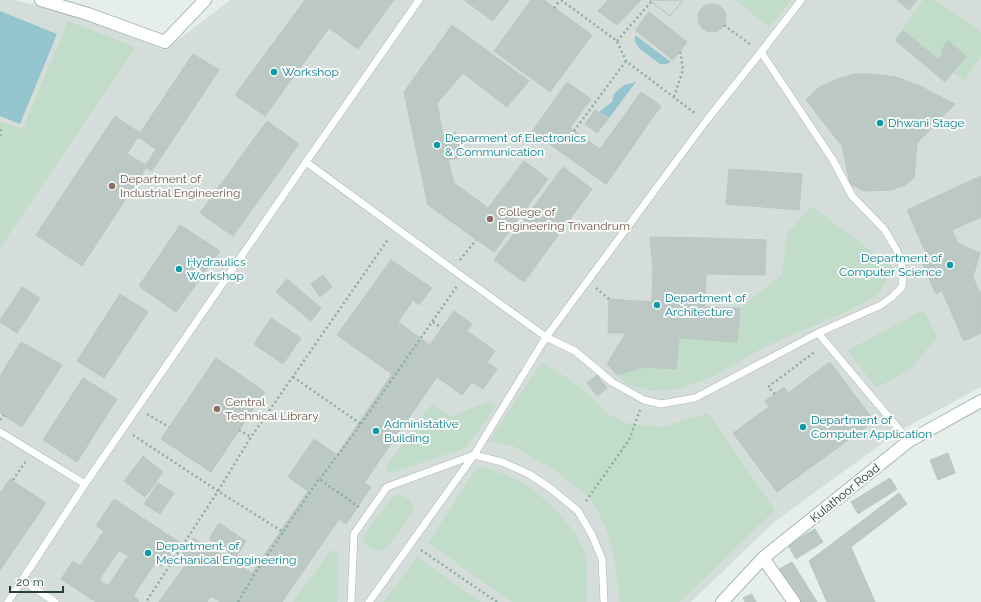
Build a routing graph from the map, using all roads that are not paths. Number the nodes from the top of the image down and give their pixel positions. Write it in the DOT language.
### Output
graph roads {
  1 [pos="41,0"];
  2 [pos="205,0"];
  3 [pos="419,0"];
  4 [pos="802,0"];
  5 [pos="761,52"];
  6 [pos="306,162"];
  7 [pos="818,333"];
  8 [pos="546,337"];
  9 [pos="981,401"];
  10 [pos="0,432"];
  11 [pos="909,441"];
  12 [pos="474,455"];
  13 [pos="85,484"];
  14 [pos="763,558"];
  15 [pos="22,580"];
  16 [pos="8,602"];
  17 [pos="55,602"];
  18 [pos="351,602"];
  19 [pos="369,602"];
  20 [pos="604,602"];
  21 [pos="722,602"];
  22 [pos="794,602"];
  1 -- 2 [label="main road"];
  3 -- 6 [label="lane"];
  4 -- 5 [label="lane"];
  5 -- 7 [label="lane"];
  5 -- 8 [label="lane"];
  6 -- 8 [label="lane"];
  6 -- 13 [label="lane"];
  7 -- 8 [label="lane"];
  7 -- 11 [label="lane"];
  8 -- 12 [label="lane"];
  9 -- 11 [label="main road, Kulathoor Road"];
  10 -- 13 [label="lane"];
  11 -- 14 [label="main road, Kulathoor Road"];
  12 -- 18 [label="lane"];
  12 -- 19 [label="lane"];
  12 -- 20 [label="lane"];
  13 -- 15 [label="lane"];
  14 -- 21 [label="main road, Kulathoor Road"];
  14 -- 22 [label="main road"];
  15 -- 16 [label="lane"];
  15 -- 17 [label="lane"];
}
